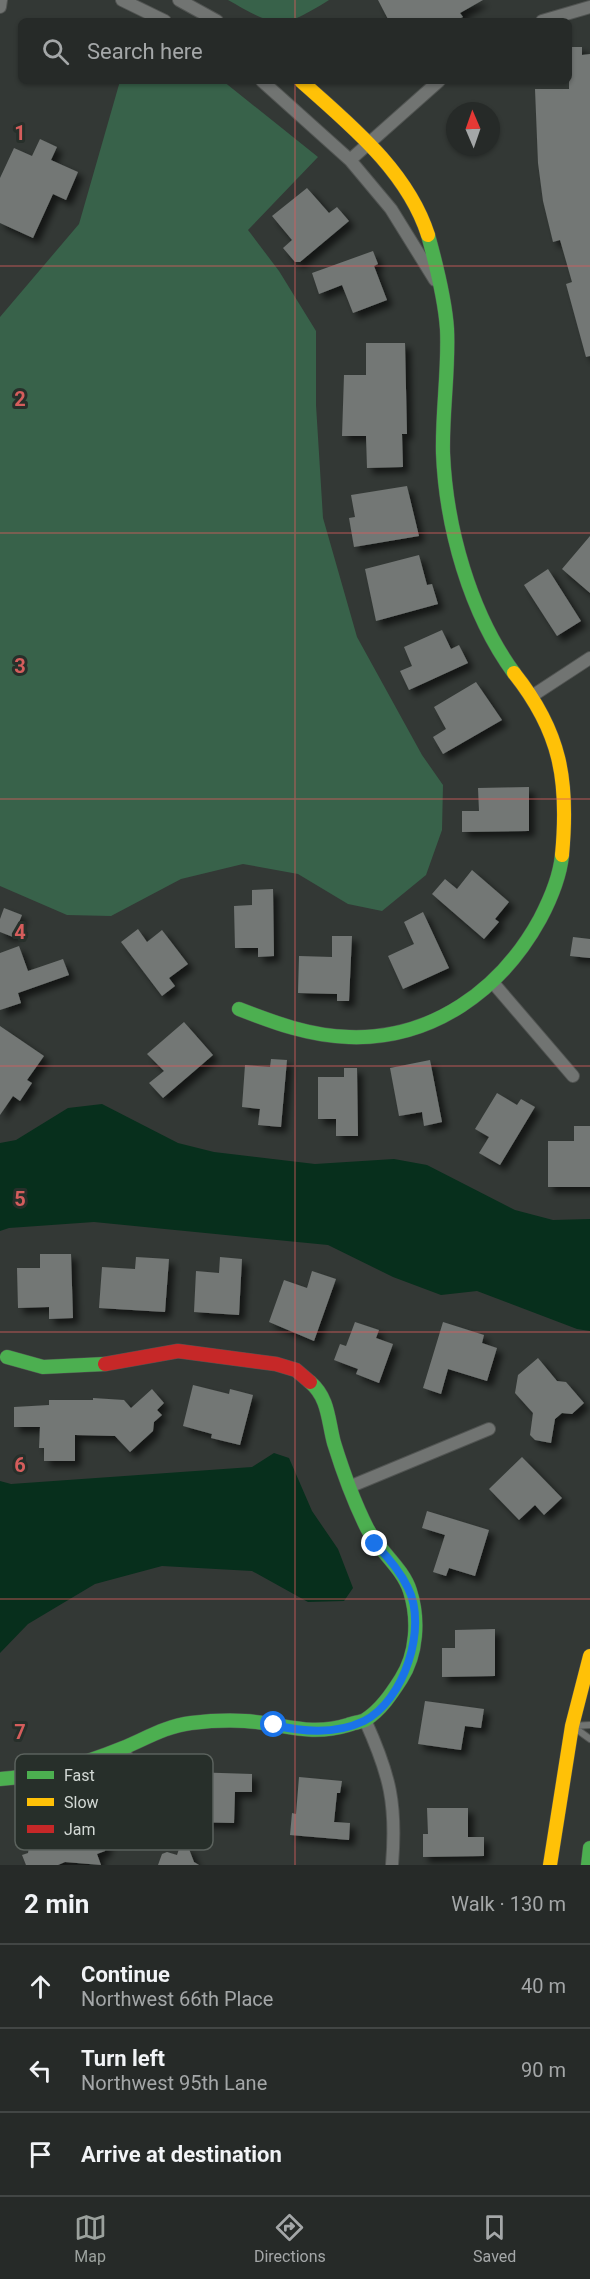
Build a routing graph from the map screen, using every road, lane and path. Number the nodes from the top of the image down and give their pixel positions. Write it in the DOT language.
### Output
graph roads {
  1 [pos="1,0"];
  2 [pos="122,0"];
  3 [pos="179,0"];
  4 [pos="0,7"];
  5 [pos="590,7"];
  6 [pos="159,18"];
  7 [pos="212,18"];
  8 [pos="552,18"];
  9 [pos="265,84"];
  10 [pos="304,84"];
  11 [pos="436,84"];
  12 [pos="368,142"];
  13 [pos="350,160"];
  14 [pos="439,286"];
  15 [pos="590,658"];
  16 [pos="532,696"];
  17 [pos="495,984"];
  18 [pos="239,1009"];
  19 [pos="573,1076"];
  20 [pos="7,1357"];
  21 [pos="489,1429"];
  22 [pos="349,1487"];
  23 [pos="590,1656"];
  24 [pos="365,1720"];
  25 [pos="590,1725"];
  26 [pos="572,1726"];
  27 [pos="590,1739"];
  28 [pos="123,1748"];
  29 [pos="106,1754"];
  30 [pos="125,1754"];
  31 [pos="15,1778"];
  32 [pos="0,1779"];
  33 [pos="590,1848"];
  34 [pos="392,1865"];
  35 [pos="550,1865"];
  36 [pos="588,1865"];
  1 -- 4 [label="street"];
  2 -- 6 [label="street"];
  3 -- 7 [label="street"];
  5 -- 8 [label="street"];
  9 -- 13 [label="street"];
  10 -- 12 [label="street"];
  11 -- 12 [label="street"];
  12 -- 13 [label="street"];
  12 -- 14 [label="street"];
  13 -- 14 [label="street"];
  14 -- 16 [label="street"];
  15 -- 16 [label="street"];
  16 -- 17 [label="street"];
  17 -- 18 [label="street"];
  17 -- 19 [label="street"];
  20 -- 22 [label="street"];
  21 -- 22 [label="street"];
  22 -- 24 [label="street"];
  23 -- 26 [label="street"];
  24 -- 28 [label="street"];
  24 -- 34 [label="street"];
  25 -- 26 [label="lane"];
  26 -- 27 [label="lane"];
  26 -- 35 [label="street"];
  28 -- 29 [label="street"];
  28 -- 30 [label="street"];
  31 -- 32 [label="street"];
  33 -- 36 [label="street"];
}
